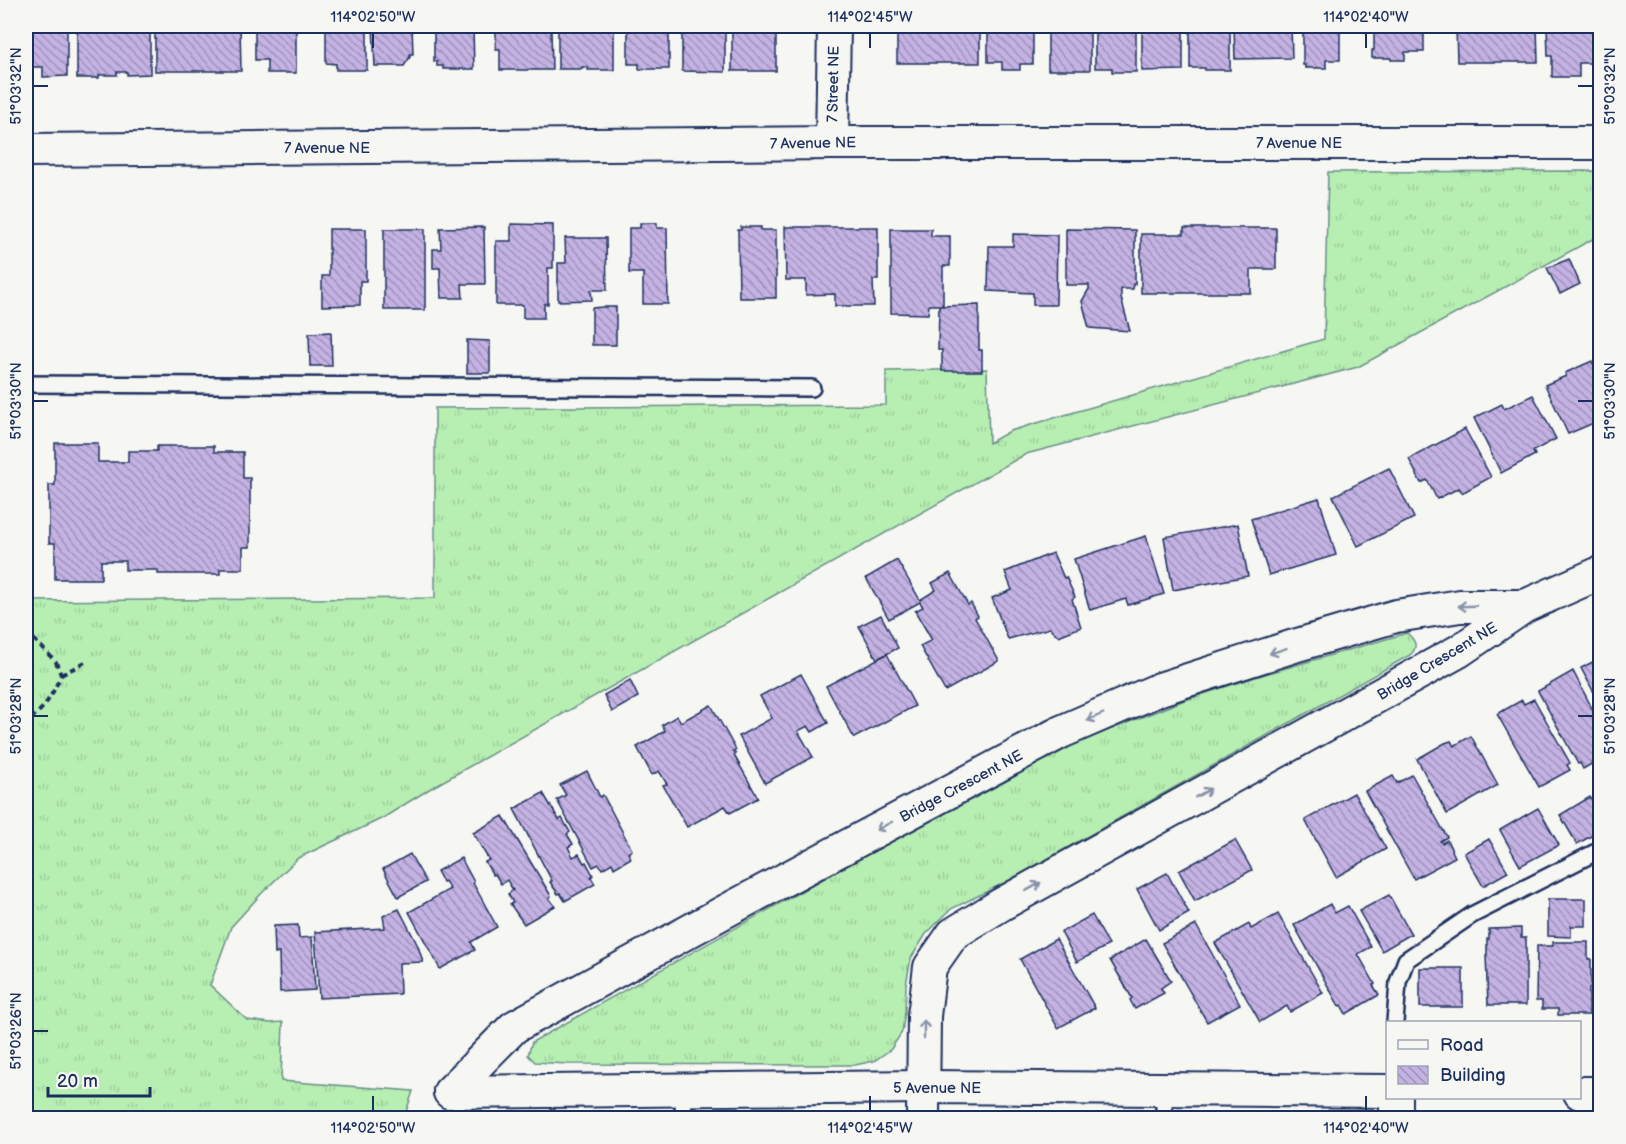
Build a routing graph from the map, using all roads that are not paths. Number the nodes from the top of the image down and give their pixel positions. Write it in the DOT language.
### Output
graph roads {
  1 [pos="834,26"];
  2 [pos="832,143"];
  3 [pos="1600,143"];
  4 [pos="26,150"];
  5 [pos="26,384"];
  6 [pos="812,388"];
  7 [pos="1600,573"];
  8 [pos="1526,606"];
  9 [pos="1600,850"];
  10 [pos="1395,1021"];
  11 [pos="924,1088"];
  12 [pos="1386,1091"];
  13 [pos="1581,1093"];
  14 [pos="1600,1093"];
  15 [pos="1396,1099"];
  16 [pos="683,1104"];
  17 [pos="1164,1104"];
  18 [pos="450,1105"];
  19 [pos="923,1119"];
  20 [pos="1396,1119"];
  1 -- 2 [label="street, 7 Street NE"];
  2 -- 3 [label="street, 7 Avenue NE"];
  2 -- 4 [label="street, 7 Avenue NE"];
  5 -- 6 [label="lane"];
  7 -- 8 [label="street, Bridge Crescent NE"];
  11 -- 8 [label="street, Bridge Crescent NE, one-way"];
  8 -- 18 [label="street, Bridge Crescent NE, one-way"];
  9 -- 10 [label="lane"];
  11 -- 16 [label="street, 5 Avenue NE"];
  11 -- 17 [label="street, 5 Avenue NE"];
  11 -- 19 [label="street"];
  12 -- 17 [label="street, 5 Avenue NE"];
  13 -- 14 [label="street"];
  15 -- 20 [label="street"];
  16 -- 18 [label="street, 5 Avenue NE"];
}
